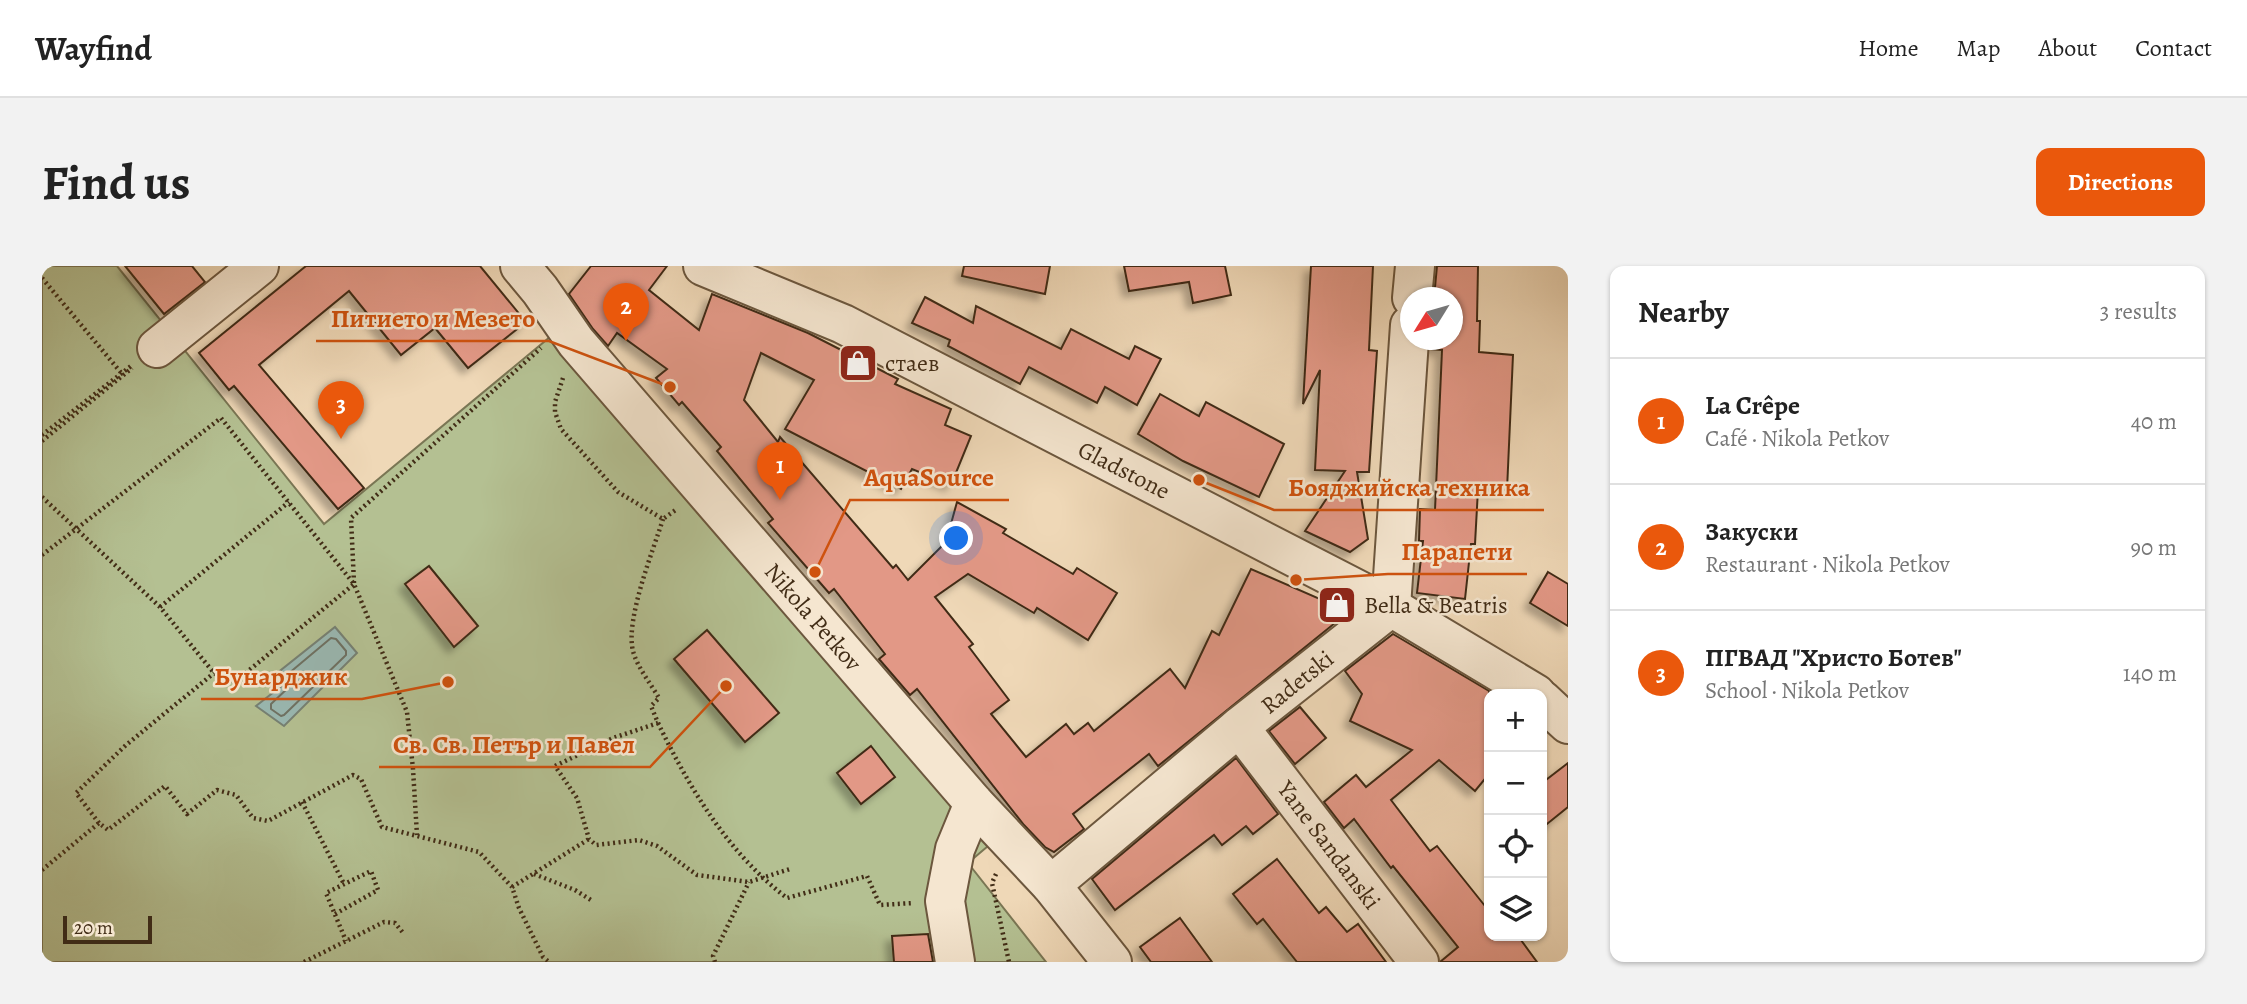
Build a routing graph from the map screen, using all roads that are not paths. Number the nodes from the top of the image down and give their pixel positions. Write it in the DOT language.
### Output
graph roads {
  1 [pos="259,266"];
  2 [pos="703,266"];
  3 [pos="1415,266"];
  4 [pos="539,274"];
  5 [pos="1413,287"];
  6 [pos="157,348"];
  7 [pos="1408,350"];
  8 [pos="1391,607"];
  9 [pos="1528,689"];
  10 [pos="1547,699"];
  11 [pos="1547,703"];
  12 [pos="1568,704"];
  13 [pos="1568,724"];
  14 [pos="1239,727"];
  15 [pos="974,803"];
  16 [pos="1051,885"];
  17 [pos="955,962"];
  18 [pos="1112,962"];
  19 [pos="1419,962"];
  1 -- 6 [label="street"];
  2 -- 8 [label="street, Gladstone"];
  3 -- 5 [label="street"];
  4 -- 15 [label="street, Nikola Petkov"];
  7 -- 8 [label="street"];
  8 -- 9 [label="street, Gladstone"];
  8 -- 14 [label="street, Radetski"];
  10 -- 12 [label="street"];
  11 -- 13 [label="street"];
  14 -- 16 [label="street, Radetski"];
  14 -- 19 [label="street, Yane Sandanski"];
  15 -- 16 [label="street, Nikola Petkov"];
  15 -- 17 [label="street"];
  16 -- 18 [label="street, Nikola Petkov"];
}
